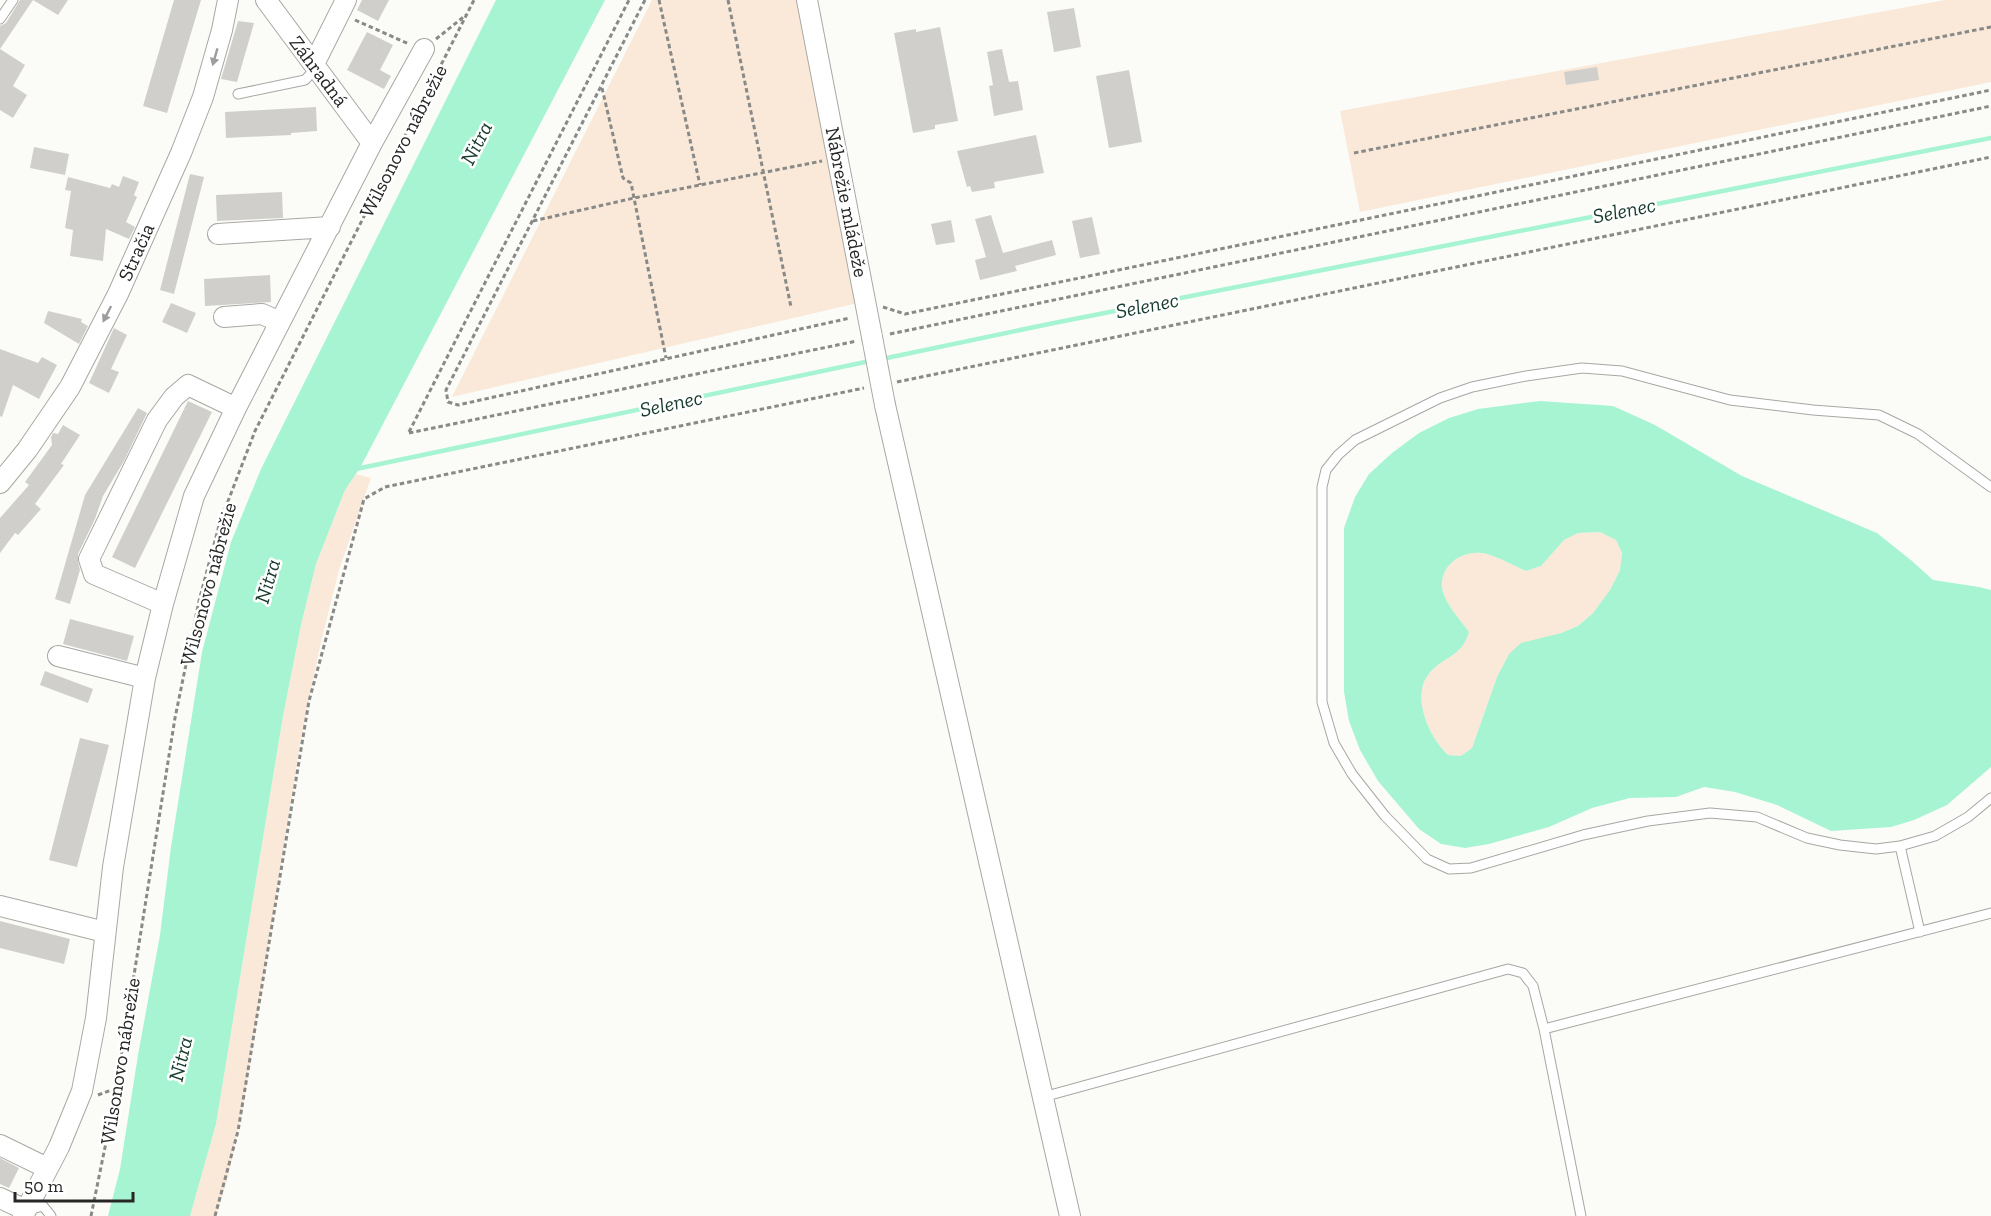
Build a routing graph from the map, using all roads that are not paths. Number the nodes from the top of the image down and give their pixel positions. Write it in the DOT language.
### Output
graph roads {
  1 [pos="13,0"];
  2 [pos="228,0"];
  3 [pos="266,0"];
  4 [pos="807,0"];
  5 [pos="343,6"];
  6 [pos="0,19"];
  7 [pos="424,49"];
  8 [pos="315,66"];
  9 [pos="238,94"];
  10 [pos="372,143"];
  11 [pos="330,226"];
  12 [pos="218,234"];
  13 [pos="224,317"];
  14 [pos="280,322"];
  15 [pos="236,408"];
  16 [pos="0,483"];
  17 [pos="1991,487"];
  18 [pos="163,604"];
  19 [pos="58,656"];
  20 [pos="145,678"];
  21 [pos="1991,798"];
  22 [pos="1900,846"];
  23 [pos="0,906"];
  24 [pos="1991,913"];
  25 [pos="105,932"];
  26 [pos="1920,932"];
  27 [pos="1544,1029"];
  28 [pos="1044,1097"];
  29 [pos="0,1145"];
  30 [pos="47,1168"];
  31 [pos="0,1198"];
  32 [pos="24,1213"];
  33 [pos="51,1216"];
  34 [pos="1070,1216"];
  35 [pos="1581,1216"];
  1 -- 6 [label="lane"];
  2 -- 16 [label="street, Stračia, one-way"];
  3 -- 8 [label="street, Záhradná"];
  4 -- 28 [label="street, Nábrežie mládeže, bridge"];
  5 -- 8 [label="street"];
  7 -- 10 [label="street, Wilsonovo nábrežie"];
  8 -- 9 [label="lane"];
  8 -- 10 [label="street, Záhradná"];
  10 -- 11 [label="street, Wilsonovo nábrežie"];
  11 -- 12 [label="street"];
  11 -- 14 [label="street, Wilsonovo nábrežie"];
  13 -- 14 [label="street"];
  14 -- 15 [label="street, Wilsonovo nábrežie"];
  15 -- 18 [label="street, Wilsonovo nábrežie"];
  15 -- 18 [label="street, Wilsonovo nábrežie"];
  17 -- 22 [label="lane"];
  18 -- 20 [label="street, Wilsonovo nábrežie"];
  19 -- 20 [label="street"];
  20 -- 25 [label="street, Wilsonovo nábrežie"];
  21 -- 22 [label="lane"];
  22 -- 26 [label="lane"];
  23 -- 25 [label="street"];
  24 -- 26 [label="lane"];
  25 -- 30 [label="street, Wilsonovo nábrežie"];
  26 -- 27 [label="lane"];
  27 -- 28 [label="lane"];
  27 -- 35 [label="lane"];
  28 -- 34 [label="street, Nábrežie mládeže"];
  29 -- 30 [label="street"];
  30 -- 32 [label="street, Wilsonovo nábrežie"];
  31 -- 32 [label="street"];
  32 -- 33 [label="lane"];
}
